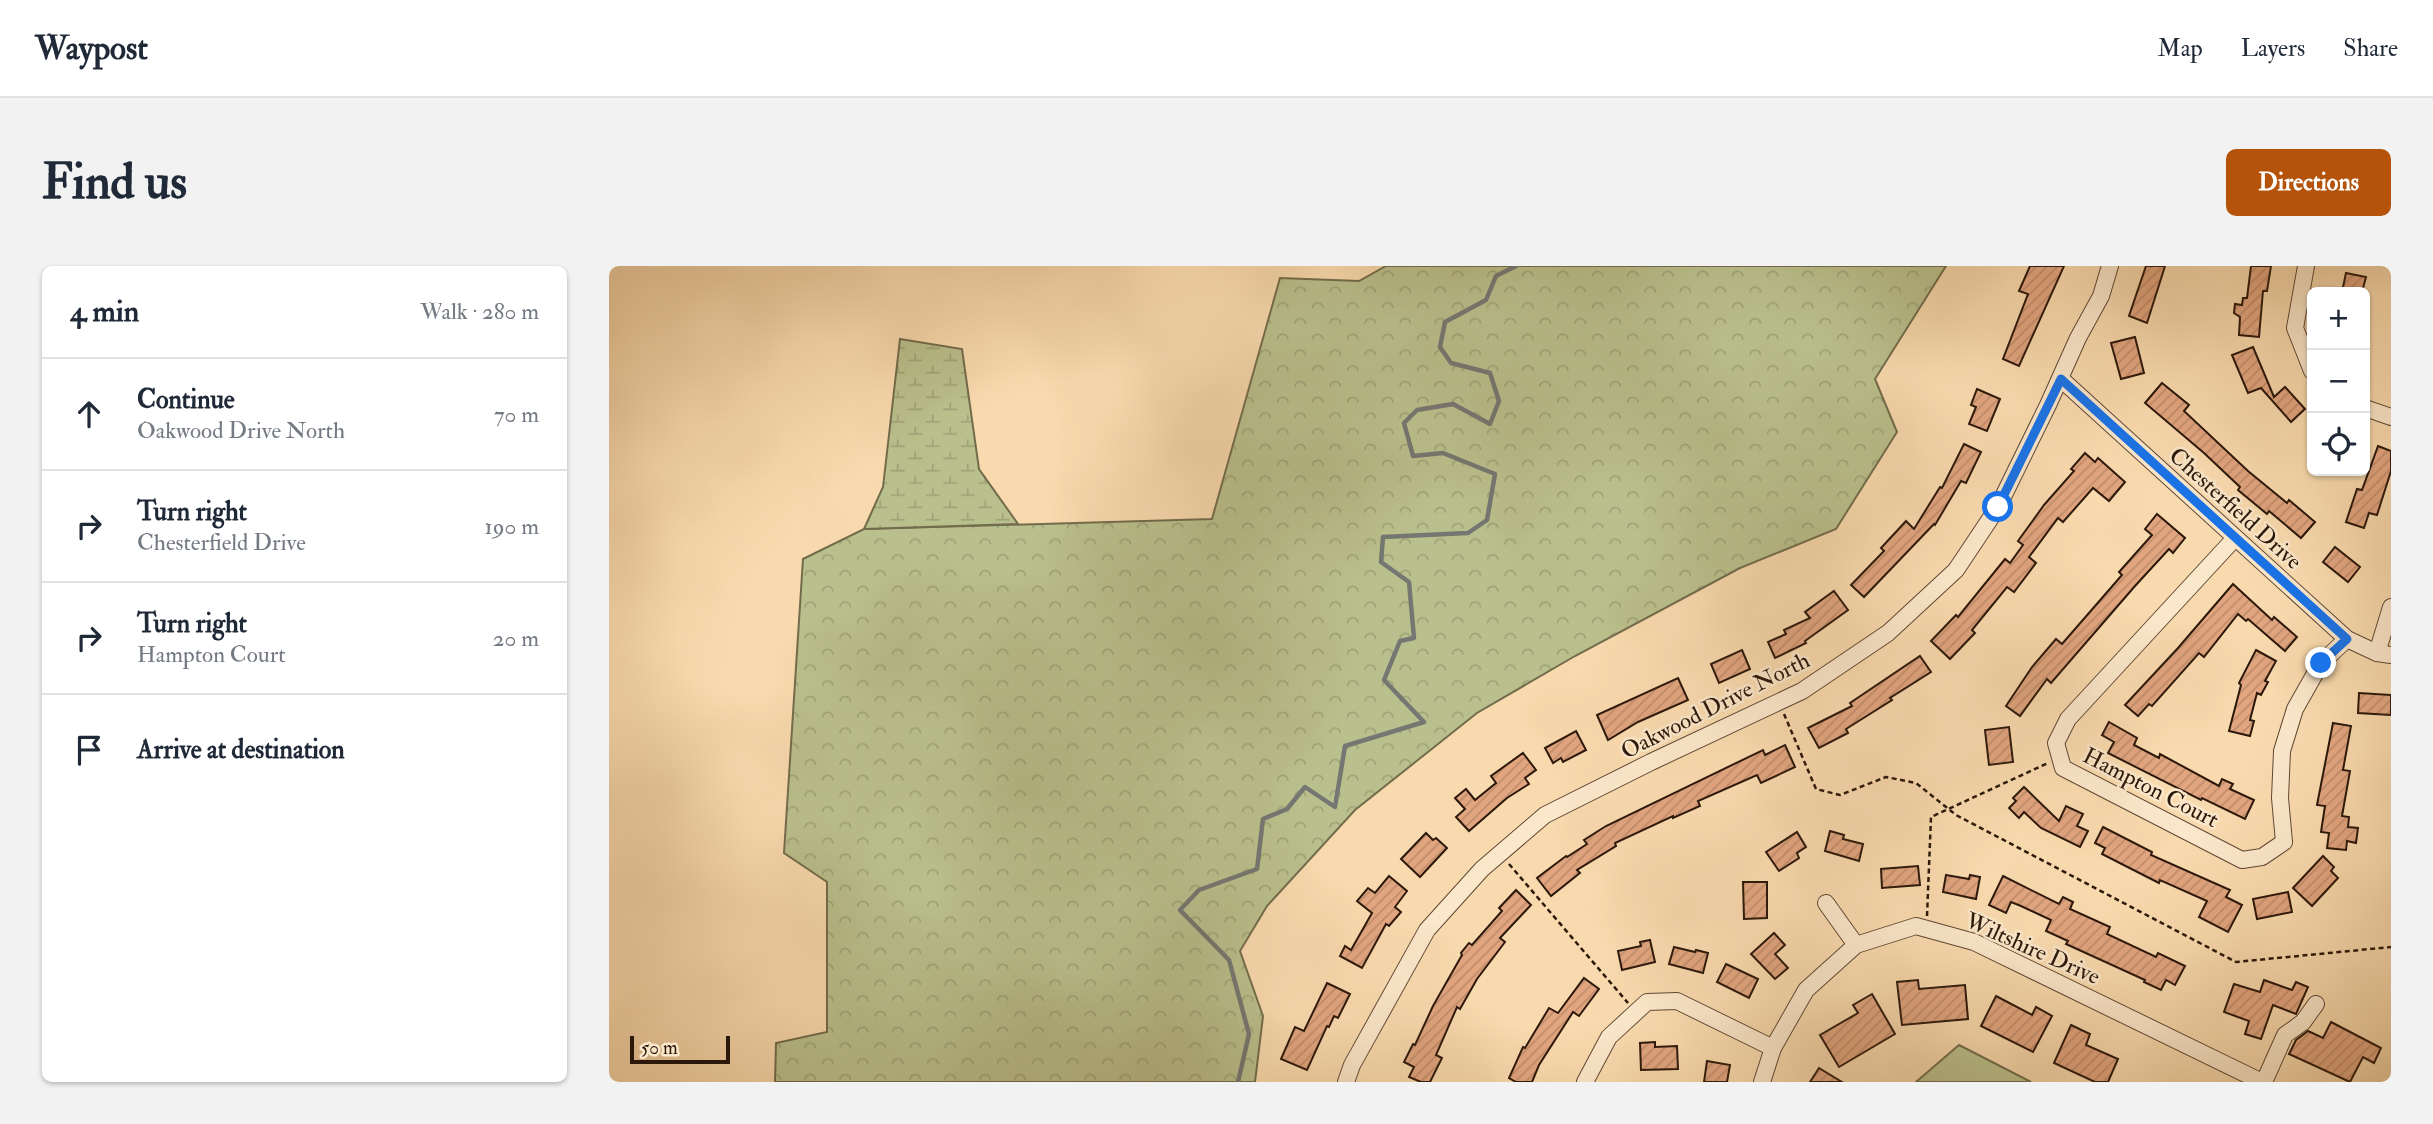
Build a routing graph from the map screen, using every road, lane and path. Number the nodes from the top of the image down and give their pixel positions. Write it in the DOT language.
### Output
graph roads {
  1 [pos="2111,266"];
  2 [pos="2306,266"];
  3 [pos="2307,358"];
  4 [pos="2061,379"];
  5 [pos="2370,410"];
  6 [pos="2391,417"];
  7 [pos="2235,538"];
  8 [pos="2391,607"];
  9 [pos="2347,639"];
  10 [pos="2384,654"];
  11 [pos="1779,702"];
  12 [pos="2060,757"];
  13 [pos="1948,808"];
  14 [pos="1500,854"];
  15 [pos="1826,903"];
  16 [pos="1927,929"];
  17 [pos="1856,945"];
  18 [pos="2391,947"];
  19 [pos="2316,1003"];
  20 [pos="1636,1012"];
  21 [pos="1773,1048"];
  22 [pos="1346,1082"];
  23 [pos="1585,1082"];
  24 [pos="1762,1082"];
  25 [pos="2263,1082"];
  1 -- 4 [label="street, Oakwood Drive North"];
  2 -- 3 [label="street"];
  4 -- 7 [label="street, Chesterfield Drive"];
  4 -- 11 [label="street, Oakwood Drive North"];
  5 -- 6 [label="street"];
  7 -- 9 [label="street, Chesterfield Drive"];
  7 -- 12 [label="street, Hampton Court"];
  8 -- 10 [label="street"];
  9 -- 10 [label="street, Chesterfield Drive"];
  9 -- 12 [label="street, Hampton Court"];
  11 -- 13 [label="path"];
  11 -- 14 [label="street, Oakwood Drive North"];
  12 -- 13 [label="path"];
  13 -- 16 [label="path"];
  13 -- 18 [label="path"];
  14 -- 20 [label="path"];
  14 -- 22 [label="street, Oakwood Drive North"];
  15 -- 17 [label="street"];
  16 -- 17 [label="street, Wiltshire Drive"];
  16 -- 25 [label="street, Wiltshire Drive"];
  17 -- 21 [label="street, Wiltshire Drive"];
  19 -- 25 [label="street"];
  20 -- 21 [label="street"];
  20 -- 23 [label="street"];
  21 -- 24 [label="street, Wiltshire Drive"];
}
